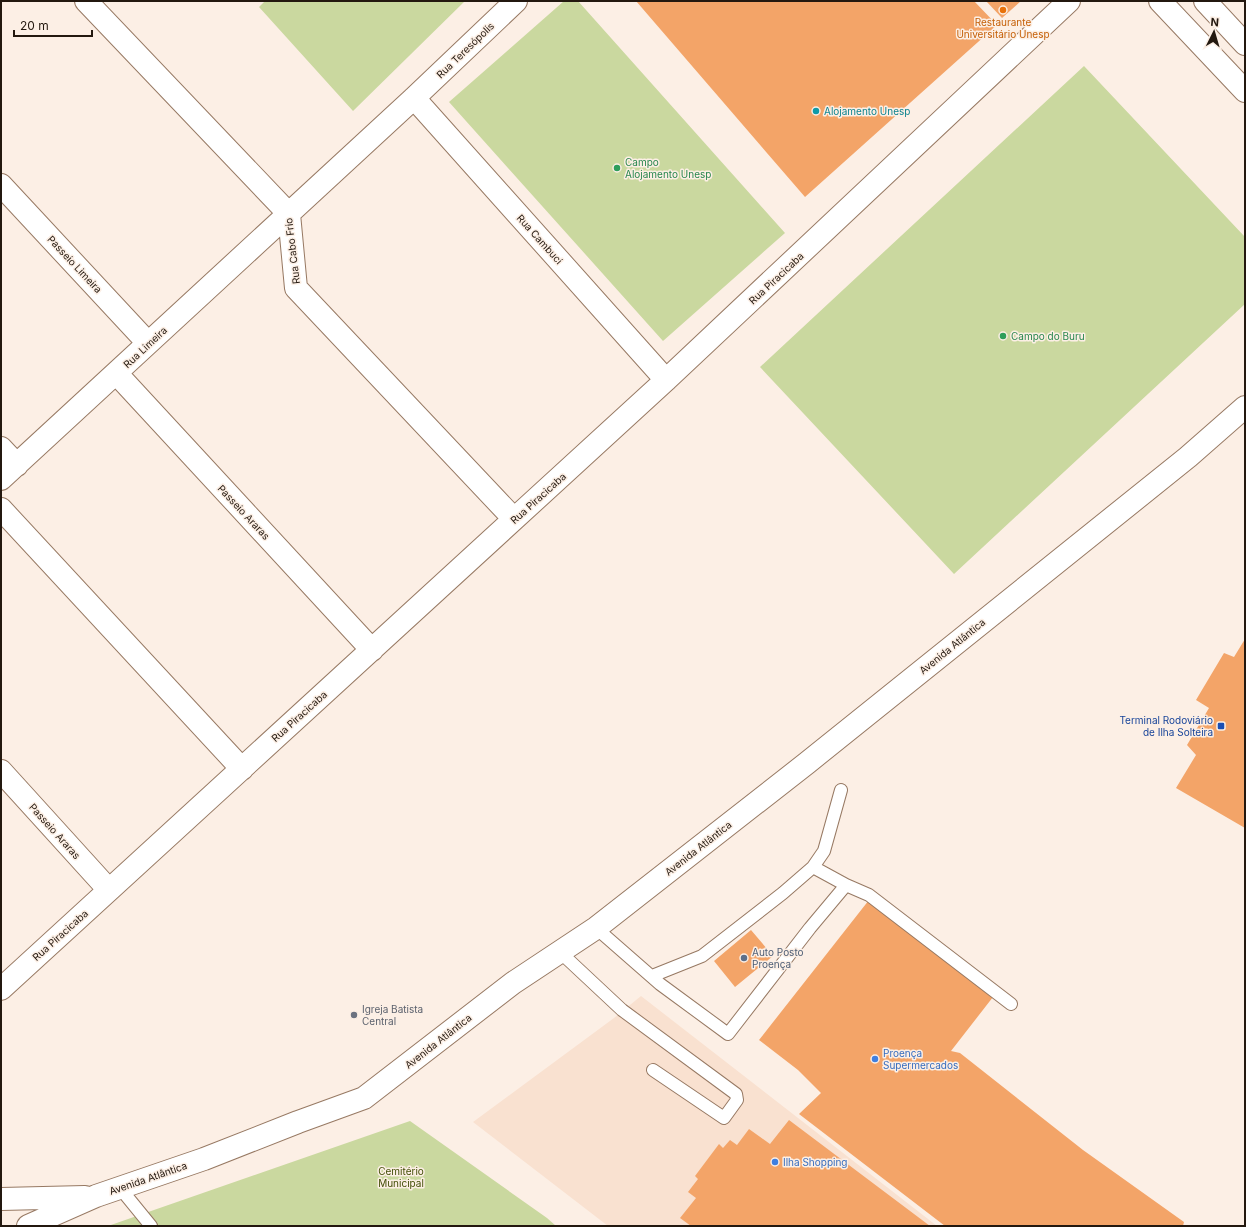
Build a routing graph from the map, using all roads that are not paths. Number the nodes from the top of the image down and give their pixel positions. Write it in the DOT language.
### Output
graph roads {
  1 [pos="86,1"];
  2 [pos="516,1"];
  3 [pos="1070,1"];
  4 [pos="1160,1"];
  5 [pos="1205,1"];
  6 [pos="1245,44"];
  7 [pos="1245,91"];
  8 [pos="414,98"];
  9 [pos="1,185"];
  10 [pos="289,214"];
  11 [pos="148,343"];
  12 [pos="116,373"];
  13 [pos="666,380"];
  14 [pos="1245,407"];
  15 [pos="1,448"];
  16 [pos="17,465"];
  17 [pos="1,480"];
  18 [pos="1,509"];
  19 [pos="514,520"];
  20 [pos="372,650"];
  21 [pos="242,769"];
  22 [pos="1,771"];
  23 [pos="841,790"];
  24 [pos="813,867"];
  25 [pos="846,886"];
  26 [pos="109,890"];
  27 [pos="596,928"];
  28 [pos="560,952"];
  29 [pos="652,976"];
  30 [pos="1,989"];
  31 [pos="1011,1004"];
  32 [pos="653,1070"];
  33 [pos="120,1188"];
  34 [pos="96,1196"];
  35 [pos="1,1199"];
  36 [pos="28,1226"];
  37 [pos="151,1226"];
  1 -- 10 [label="street, Rua Cabo Frio"];
  2 -- 8 [label="street, Rua Teresópolis"];
  3 -- 13 [label="street, Rua Piracicaba"];
  4 -- 7 [label="street"];
  5 -- 6 [label="street"];
  8 -- 10 [label="street, Rua Teresópolis"];
  8 -- 13 [label="street, Rua Cambuci"];
  9 -- 11 [label="street, Passeio Limeira"];
  10 -- 11 [label="street, Rua Limeira"];
  10 -- 19 [label="street, Rua Cabo Frio"];
  11 -- 12 [label="street, Rua Limeira"];
  12 -- 16 [label="street, Rua Limeira"];
  12 -- 20 [label="street, Passeio Araras"];
  13 -- 19 [label="street, Rua Piracicaba"];
  14 -- 27 [label="street, Avenida Atlântica"];
  15 -- 16 [label="street"];
  16 -- 17 [label="street, Rua Limeira"];
  18 -- 21 [label="street"];
  19 -- 20 [label="street, Rua Piracicaba"];
  20 -- 21 [label="street, Rua Piracicaba"];
  21 -- 26 [label="street, Rua Piracicaba"];
  22 -- 26 [label="street, Passeio Araras"];
  23 -- 24 [label="lane"];
  24 -- 25 [label="lane"];
  24 -- 29 [label="lane"];
  25 -- 29 [label="lane"];
  25 -- 31 [label="lane"];
  26 -- 30 [label="street, Rua Piracicaba"];
  27 -- 28 [label="street, Avenida Atlântica"];
  27 -- 29 [label="lane"];
  28 -- 32 [label="lane"];
  28 -- 33 [label="street, Avenida Atlântica"];
  33 -- 34 [label="street, Avenida Atlântica"];
  33 -- 37 [label="lane"];
  34 -- 35 [label="street"];
  34 -- 36 [label="street"];
}
